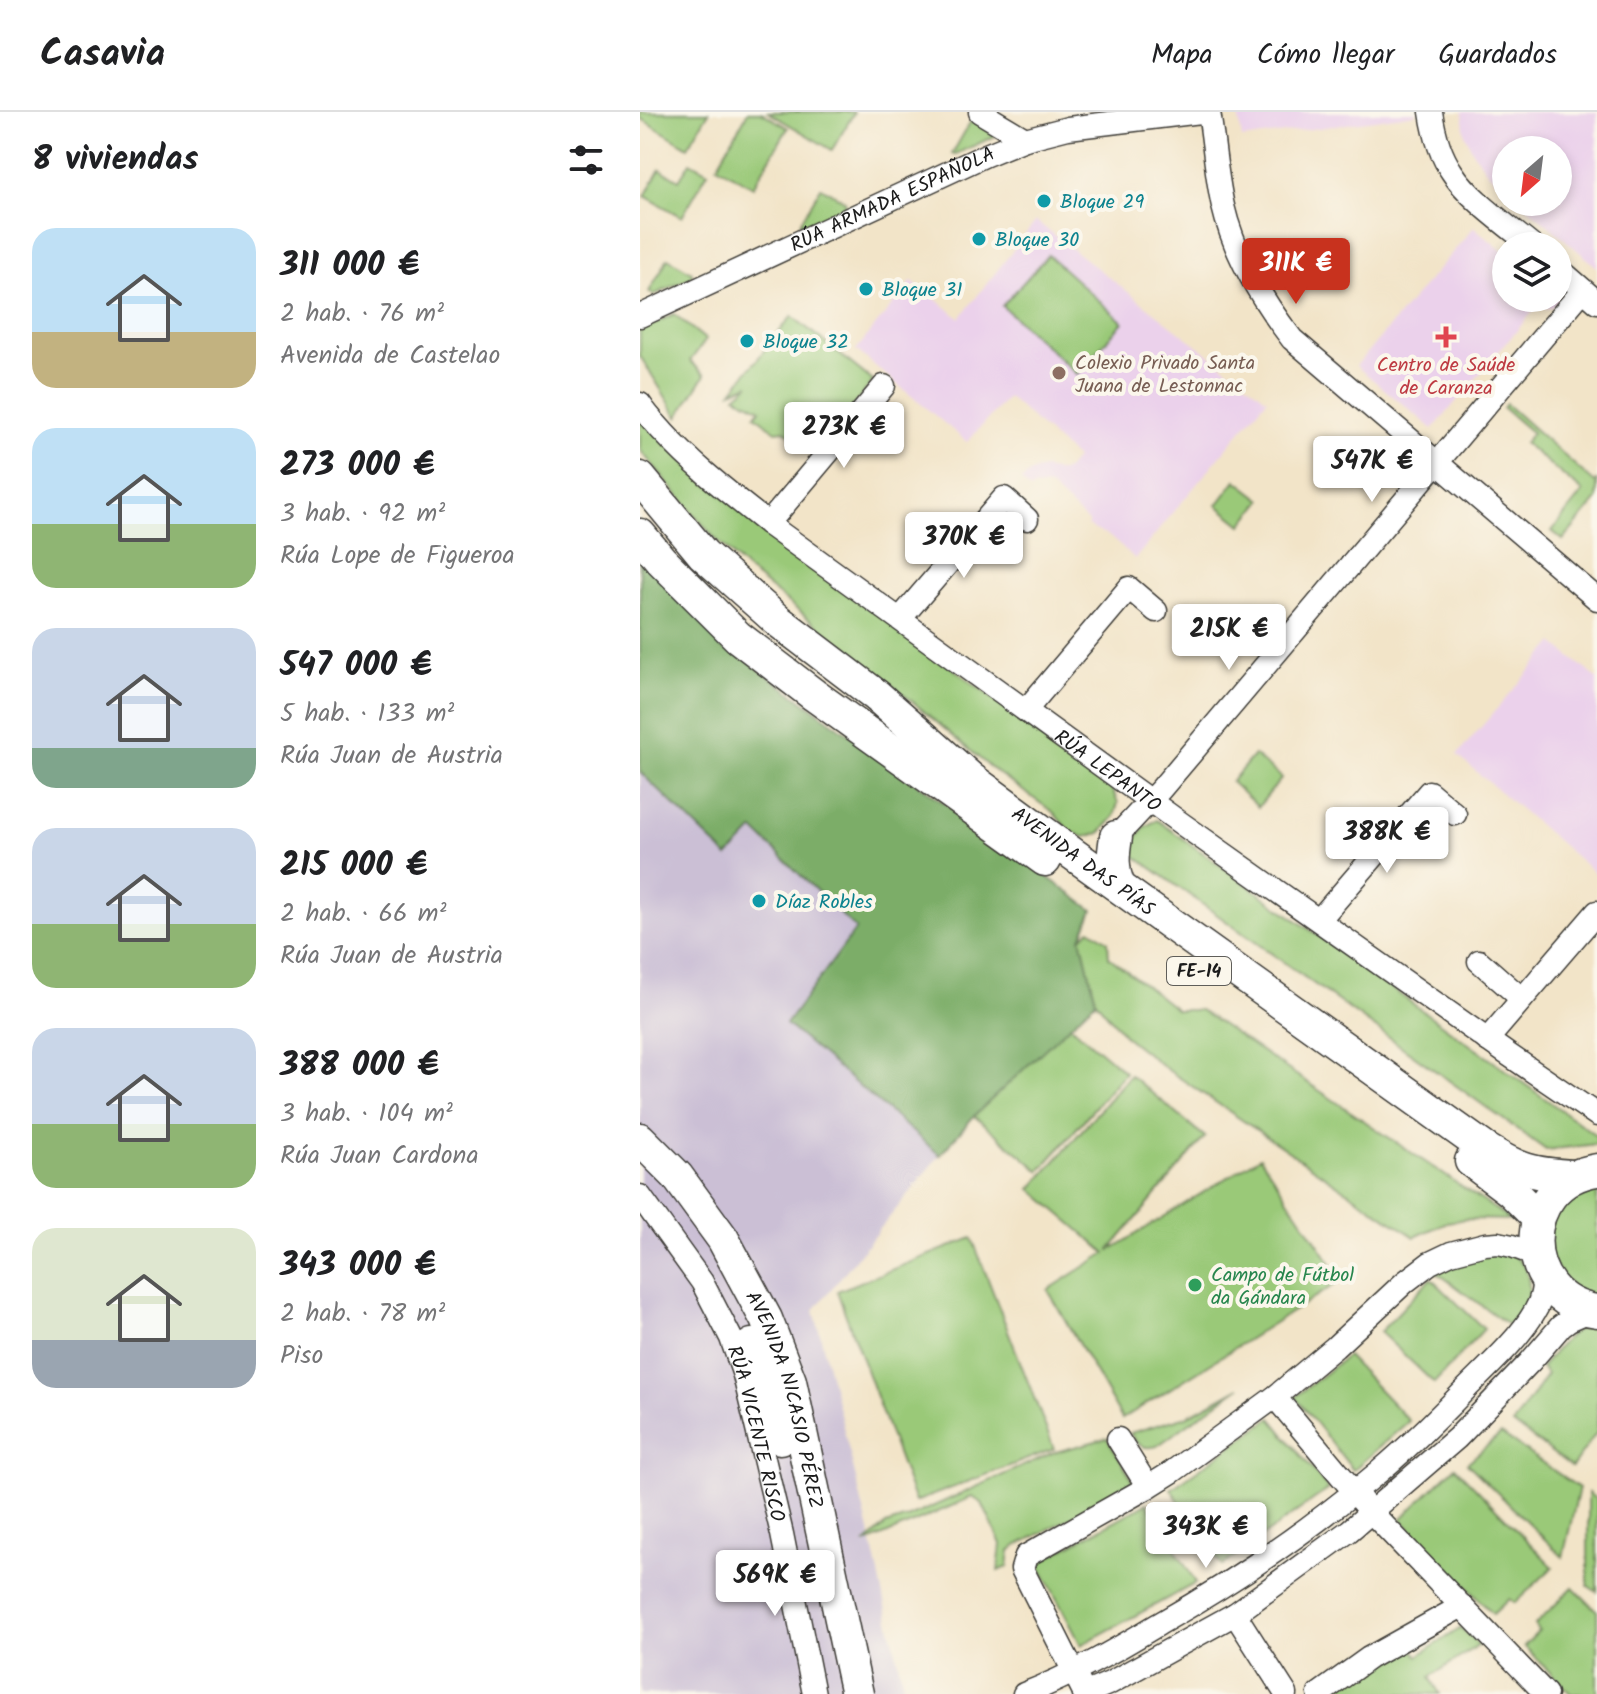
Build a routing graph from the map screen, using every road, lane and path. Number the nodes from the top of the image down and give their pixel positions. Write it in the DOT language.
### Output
graph roads {
  1 [pos="980,112"];
  2 [pos="1201,112"];
  3 [pos="1209,112"];
  4 [pos="1431,112"];
  5 [pos="1025,139"];
  6 [pos="1515,232"];
  7 [pos="1572,280"];
  8 [pos="1590,296"];
  9 [pos="640,316"];
  10 [pos="884,386"];
  11 [pos="640,404"];
  12 [pos="1437,463"];
  13 [pos="640,478"];
  14 [pos="1027,519"];
  15 [pos="768,524"];
  16 [pos="640,535"];
  17 [pos="1597,599"];
  18 [pos="1156,611"];
  19 [pos="900,619"];
  20 [pos="1026,710"];
  21 [pos="1150,800"];
  22 [pos="1455,814"];
  23 [pos="1116,837"];
  24 [pos="1073,854"];
  25 [pos="1118,884"];
  26 [pos="1597,912"];
  27 [pos="1319,920"];
  28 [pos="1479,961"];
  29 [pos="1522,999"];
  30 [pos="1487,1040"];
  31 [pos="1597,1115"];
  32 [pos="640,1139"];
  33 [pos="640,1167"];
  34 [pos="1585,1173"];
  35 [pos="640,1196"];
  36 [pos="1538,1218"];
  37 [pos="1540,1266"];
  38 [pos="1594,1311"];
  39 [pos="1275,1397"];
  40 [pos="1118,1439"];
  41 [pos="1148,1487"];
  42 [pos="1354,1492"];
  43 [pos="1372,1513"];
  44 [pos="1462,1606"];
  45 [pos="1235,1614"];
  46 [pos="1075,1673"];
  47 [pos="814,1694"];
  48 [pos="835,1694"];
  49 [pos="857,1694"];
  50 [pos="1024,1694"];
  51 [pos="1085,1694"];
  52 [pos="1286,1694"];
  53 [pos="1319,1694"];
  54 [pos="1546,1694"];
  1 -- 5 [label="street"];
  2 -- 5 [label="street, RÚA ARMADA ESPAÑOLA"];
  3 -- 12 [label="street"];
  4 -- 6 [label="street"];
  5 -- 9 [label="street, RÚA ARMADA ESPAÑOLA"];
  7 -- 8 [label="street"];
  8 -- 12 [label="street"];
  10 -- 15 [label="street"];
  11 -- 15 [label="street, RÚA LEPANTO"];
  12 -- 17 [label="street"];
  12 -- 21 [label="street"];
  13 -- 24 [label="highway, AVENIDA DAS PÍAS / FE-14"];
  14 -- 19 [label="street"];
  15 -- 19 [label="street, RÚA LEPANTO"];
  16 -- 36 [label="highway, AVENIDA DAS PÍAS / FE-14"];
  18 -- 20 [label="street"];
  19 -- 20 [label="street, RÚA LEPANTO"];
  20 -- 21 [label="street, RÚA LEPANTO"];
  21 -- 23 [label="street"];
  21 -- 27 [label="street, RÚA LEPANTO"];
  22 -- 27 [label="street"];
  23 -- 24 [label="highway"];
  23 -- 25 [label="highway"];
  24 -- 25 [label="highway, AVENIDA DAS PÍAS / FE-14"];
  25 -- 34 [label="highway, AVENIDA DAS PÍAS / FE-14"];
  26 -- 29 [label="street"];
  27 -- 30 [label="street, RÚA LEPANTO"];
  28 -- 29 [label="street"];
  29 -- 30 [label="street"];
  30 -- 31 [label="street, RÚA LEPANTO"];
  32 -- 49 [label="highway, AVENIDA NICASIO PÉREZ"];
  33 -- 48 [label="highway, AVENIDA NICASIO PÉREZ"];
  34 -- 36 [label="highway"];
  35 -- 47 [label="street, RÚA VICENTE RISCO"];
  36 -- 37 [label="highway"];
  37 -- 38 [label="highway"];
  37 -- 39 [label="street"];
  37 -- 42 [label="street"];
  38 -- 43 [label="street"];
  39 -- 41 [label="street"];
  39 -- 42 [label="street"];
  40 -- 41 [label="street"];
  41 -- 46 [label="street"];
  42 -- 43 [label="street"];
  42 -- 46 [label="street"];
  43 -- 44 [label="street"];
  43 -- 45 [label="street"];
  44 -- 53 [label="street"];
  44 -- 54 [label="street"];
  45 -- 51 [label="street"];
  45 -- 52 [label="street"];
  46 -- 50 [label="street"];
  46 -- 51 [label="street"];
}
